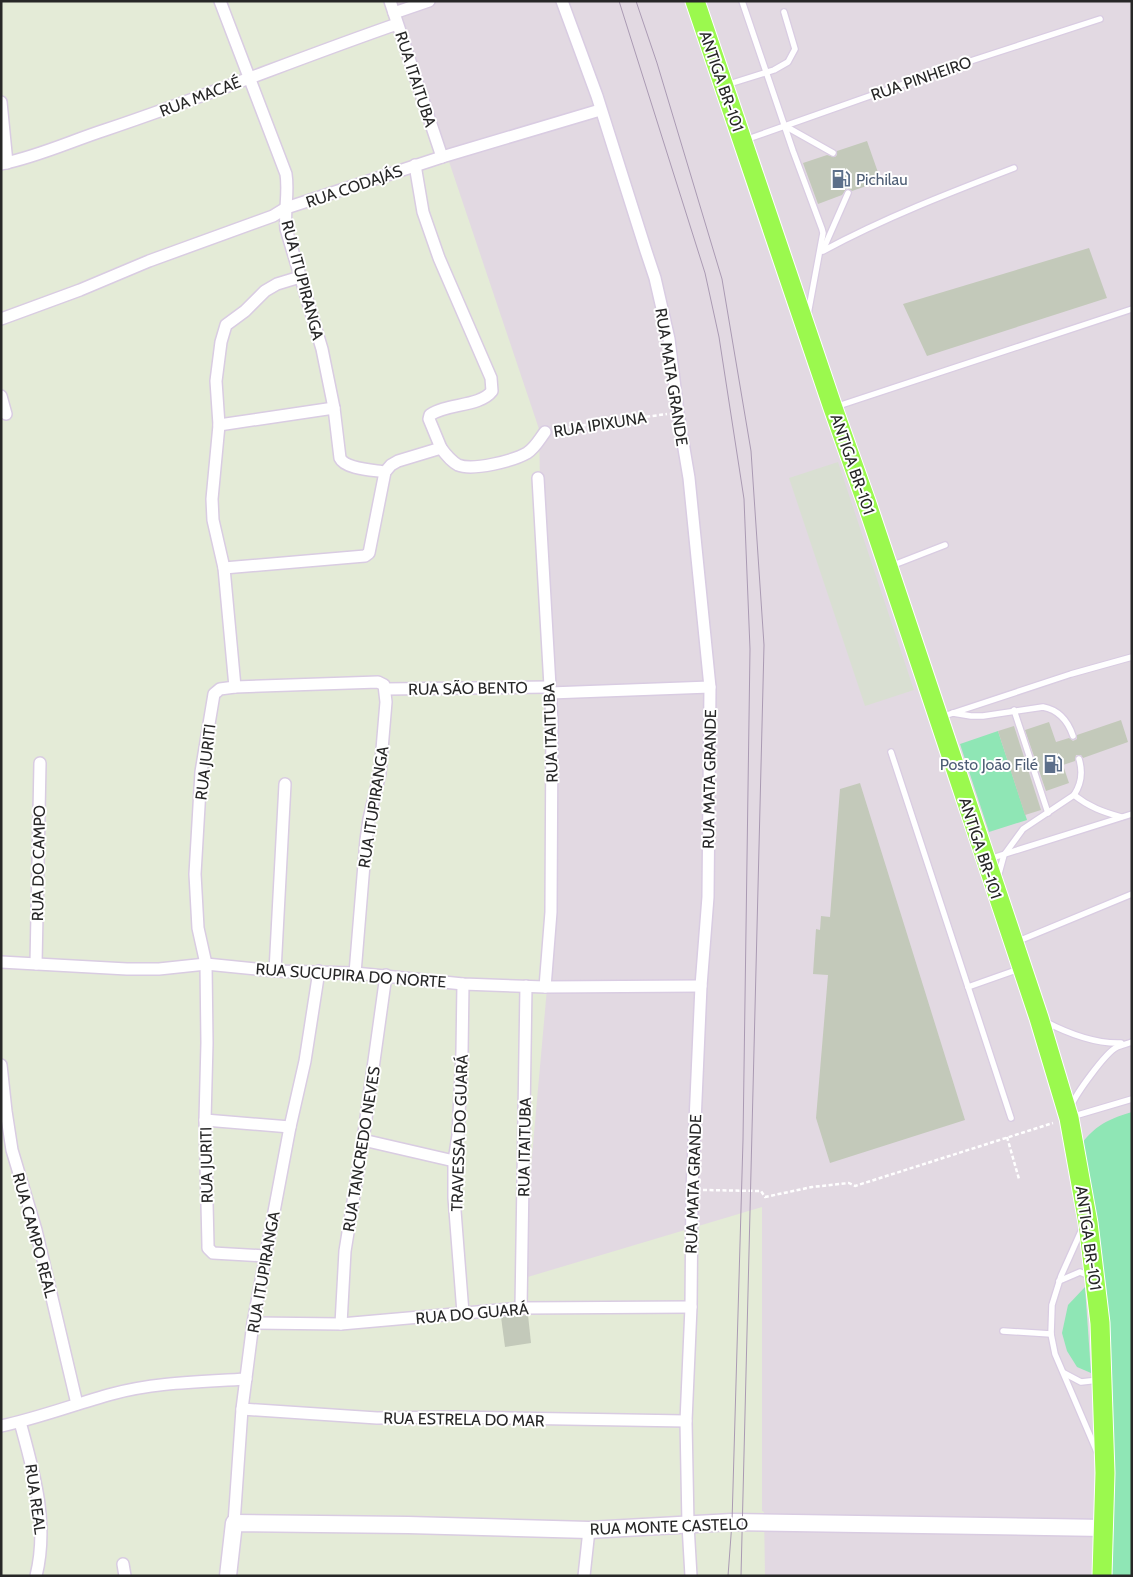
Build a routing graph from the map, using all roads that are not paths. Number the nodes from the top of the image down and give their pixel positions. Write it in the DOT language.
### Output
graph roads {
  1 [pos="220,1"];
  2 [pos="390,1"];
  3 [pos="429,1"];
  4 [pos="562,1"];
  5 [pos="694,1"];
  6 [pos="742,1"];
  7 [pos="784,12"];
  8 [pos="396,19"];
  9 [pos="1100,19"];
  10 [pos="766,73"];
  11 [pos="248,78"];
  12 [pos="724,86"];
  13 [pos="1,102"];
  14 [pos="600,110"];
  15 [pos="785,126"];
  16 [pos="743,140"];
  17 [pos="833,153"];
  18 [pos="442,157"];
  19 [pos="4,163"];
  20 [pos="415,165"];
  21 [pos="1014,168"];
  22 [pos="848,193"];
  23 [pos="286,208"];
  24 [pos="823,251"];
  25 [pos="817,263"];
  26 [pos="300,277"];
  27 [pos="1132,309"];
  28 [pos="1,319"];
  29 [pos="806,325"];
  30 [pos="1,396"];
  31 [pos="334,408"];
  32 [pos="833,408"];
  33 [pos="6,414"];
  34 [pos="219,425"];
  35 [pos="545,432"];
  36 [pos="441,448"];
  37 [pos="385,472"];
  38 [pos="538,478"];
  39 [pos="945,545"];
  40 [pos="888,567"];
  41 [pos="224,568"];
  42 [pos="1132,657"];
  43 [pos="710,686"];
  44 [pos="235,688"];
  45 [pos="386,689"];
  46 [pos="550,690"];
  47 [pos="386,702"];
  48 [pos="1014,710"];
  49 [pos="946,715"];
  50 [pos="1073,736"];
  51 [pos="891,752"];
  52 [pos="1079,759"];
  53 [pos="40,762"];
  54 [pos="284,784"];
  55 [pos="1074,795"];
  56 [pos="1048,813"];
  57 [pos="1132,814"];
  58 [pos="1122,817"];
  59 [pos="1004,854"];
  60 [pos="985,860"];
  61 [pos="994,888"];
  62 [pos="1132,894"];
  63 [pos="1013,943"];
  64 [pos="1,962"];
  65 [pos="36,964"];
  66 [pos="206,964"];
  67 [pos="1021,968"];
  68 [pos="275,971"];
  69 [pos="319,971"];
  70 [pos="355,973"];
  71 [pos="386,975"];
  72 [pos="463,984"];
  73 [pos="526,986"];
  74 [pos="701,986"];
  75 [pos="545,987"];
  76 [pos="968,987"];
  77 [pos="1039,1018"];
  78 [pos="1131,1042"];
  79 [pos="1,1065"];
  80 [pos="1132,1099"];
  81 [pos="1068,1115"];
  82 [pos="1011,1118"];
  83 [pos="205,1120"];
  84 [pos="290,1127"];
  85 [pos="363,1140"];
  86 [pos="454,1161"];
  87 [pos="1087,1218"];
  88 [pos="265,1256"];
  89 [pos="1059,1281"];
  90 [pos="1096,1282"];
  91 [pos="691,1307"];
  92 [pos="521,1308"];
  93 [pos="463,1313"];
  94 [pos="253,1324"];
  95 [pos="341,1324"];
  96 [pos="1003,1331"];
  97 [pos="1051,1334"];
  98 [pos="1064,1373"];
  99 [pos="246,1379"];
  100 [pos="1103,1379"];
  101 [pos="77,1404"];
  102 [pos="242,1408"];
  103 [pos="686,1421"];
  104 [pos="20,1422"];
  105 [pos="1,1426"];
  106 [pos="1105,1470"];
  107 [pos="234,1523"];
  108 [pos="688,1525"];
  109 [pos="1104,1528"];
  110 [pos="589,1530"];
  111 [pos="36,1576"];
  112 [pos="228,1576"];
  113 [pos="584,1576"];
  114 [pos="691,1576"];
  115 [pos="1102,1576"];
  1 -- 11 [label="street, RUA ITUPIRANGA"];
  2 -- 8 [label="street, RUA ITAITUBA"];
  3 -- 8 [label="street, RUA MACAÉ"];
  4 -- 14 [label="street, RUA MATA GRANDE"];
  5 -- 12 [label="main road, ANTIGA BR-101"];
  6 -- 10 [label="lane"];
  7 -- 10 [label="lane"];
  8 -- 11 [label="street, RUA MACAÉ"];
  8 -- 18 [label="street, RUA ITAITUBA"];
  9 -- 15 [label="lane, RUA PINHEIRO"];
  10 -- 12 [label="lane"];
  10 -- 15 [label="lane"];
  11 -- 19 [label="street, RUA MACAÉ"];
  11 -- 23 [label="street, RUA ITUPIRANGA"];
  12 -- 16 [label="main road, ANTIGA BR-101"];
  13 -- 19 [label="street"];
  14 -- 18 [label="street, RUA CODAJÁS"];
  14 -- 43 [label="street, RUA MATA GRANDE"];
  15 -- 16 [label="lane, RUA PINHEIRO"];
  15 -- 17 [label="lane"];
  15 -- 25 [label="lane"];
  16 -- 29 [label="main road, ANTIGA BR-101"];
  18 -- 20 [label="street, RUA CODAJÁS"];
  20 -- 23 [label="street, RUA CODAJÁS"];
  20 -- 36 [label="street"];
  21 -- 24 [label="lane"];
  22 -- 24 [label="lane"];
  23 -- 26 [label="street, RUA ITUPIRANGA"];
  23 -- 28 [label="street, RUA CODAJÁS"];
  24 -- 25 [label="lane"];
  25 -- 29 [label="lane"];
  26 -- 31 [label="street, RUA ITUPIRANGA"];
  26 -- 34 [label="street"];
  27 -- 32 [label="lane"];
  29 -- 32 [label="main road, ANTIGA BR-101"];
  30 -- 33 [label="street"];
  31 -- 34 [label="street"];
  31 -- 37 [label="street, RUA ITUPIRANGA"];
  32 -- 40 [label="main road, ANTIGA BR-101"];
  34 -- 41 [label="street"];
  35 -- 36 [label="street, RUA IPIXUNA"];
  36 -- 37 [label="street"];
  37 -- 41 [label="street"];
  38 -- 46 [label="street, RUA ITAITUBA"];
  39 -- 40 [label="lane"];
  40 -- 49 [label="main road, ANTIGA BR-101"];
  41 -- 44 [label="street"];
  42 -- 49 [label="lane"];
  43 -- 46 [label="street, RUA SÃO BENTO"];
  43 -- 74 [label="street, RUA MATA GRANDE"];
  44 -- 45 [label="street, RUA SÃO BENTO"];
  44 -- 66 [label="street, RUA JURITI"];
  45 -- 46 [label="street, RUA SÃO BENTO"];
  45 -- 47 [label="street, RUA SÃO BENTO"];
  46 -- 75 [label="street, RUA ITAITUBA"];
  47 -- 70 [label="street, RUA ITUPIRANGA"];
  48 -- 49 [label="lane"];
  48 -- 50 [label="lane"];
  48 -- 56 [label="lane"];
  49 -- 60 [label="main road, ANTIGA BR-101"];
  51 -- 76 [label="lane"];
  52 -- 55 [label="lane"];
  53 -- 65 [label="street, RUA DO CAMPO"];
  54 -- 68 [label="street"];
  55 -- 56 [label="lane"];
  55 -- 58 [label="lane"];
  56 -- 59 [label="lane"];
  57 -- 58 [label="lane"];
  58 -- 59 [label="lane"];
  59 -- 60 [label="lane"];
  59 -- 61 [label="lane"];
  60 -- 61 [label="main road, ANTIGA BR-101"];
  61 -- 63 [label="main road, ANTIGA BR-101"];
  62 -- 63 [label="lane"];
  63 -- 67 [label="main road, ANTIGA BR-101"];
  64 -- 65 [label="street, RUA SUCUPIRA DO NORTE"];
  65 -- 66 [label="street, RUA SUCUPIRA DO NORTE"];
  66 -- 68 [label="street, RUA SUCUPIRA DO NORTE"];
  66 -- 83 [label="street, RUA JURITI"];
  67 -- 76 [label="lane"];
  67 -- 77 [label="main road, ANTIGA BR-101"];
  68 -- 69 [label="street, RUA SUCUPIRA DO NORTE"];
  69 -- 70 [label="street, RUA SUCUPIRA DO NORTE"];
  69 -- 84 [label="street, RUA ITUPIRANGA"];
  70 -- 71 [label="street, RUA SUCUPIRA DO NORTE"];
  71 -- 72 [label="street, RUA SUCUPIRA DO NORTE"];
  71 -- 85 [label="street, RUA TANCREDO NEVES"];
  72 -- 73 [label="street, RUA SUCUPIRA DO NORTE"];
  72 -- 86 [label="street, TRAVESSA DO GUARÁ"];
  73 -- 75 [label="street, RUA SUCUPIRA DO NORTE"];
  73 -- 92 [label="street, RUA ITAITUBA"];
  74 -- 75 [label="street, RUA SUCUPIRA DO NORTE"];
  74 -- 91 [label="street, RUA MATA GRANDE"];
  76 -- 82 [label="lane"];
  77 -- 78 [label="lane"];
  77 -- 81 [label="main road, ANTIGA BR-101"];
  78 -- 81 [label="lane"];
  79 -- 101 [label="street, RUA CAMPO REAL"];
  80 -- 81 [label="lane"];
  81 -- 87 [label="main road, ANTIGA BR-101"];
  83 -- 84 [label="street"];
  83 -- 88 [label="street, RUA JURITI"];
  84 -- 88 [label="street, RUA ITUPIRANGA"];
  85 -- 86 [label="street"];
  85 -- 95 [label="street, RUA TANCREDO NEVES"];
  86 -- 93 [label="street, TRAVESSA DO GUARÁ"];
  87 -- 89 [label="lane"];
  87 -- 90 [label="main road, ANTIGA BR-101"];
  88 -- 94 [label="street, RUA ITUPIRANGA"];
  89 -- 90 [label="lane"];
  89 -- 97 [label="lane"];
  90 -- 100 [label="main road, ANTIGA BR-101"];
  91 -- 92 [label="street, RUA DO GUARÁ"];
  91 -- 103 [label="street, RUA MATA GRANDE"];
  92 -- 93 [label="street, RUA DO GUARÁ"];
  93 -- 95 [label="street, RUA DO GUARÁ"];
  94 -- 95 [label="street, RUA DO GUARÁ"];
  94 -- 99 [label="street, RUA ITUPIRANGA"];
  96 -- 97 [label="lane"];
  97 -- 98 [label="lane"];
  98 -- 100 [label="lane"];
  98 -- 106 [label="lane"];
  99 -- 101 [label="street"];
  99 -- 102 [label="street, RUA ITUPIRANGA"];
  100 -- 106 [label="main road, ANTIGA BR-101"];
  101 -- 104 [label="street"];
  102 -- 103 [label="street, RUA ESTRELA DO MAR"];
  102 -- 107 [label="street, RUA ITUPIRANGA"];
  103 -- 108 [label="street, RUA MATA GRANDE"];
  104 -- 105 [label="street"];
  104 -- 111 [label="street, RUA REAL"];
  106 -- 109 [label="main road, ANTIGA BR-101"];
  107 -- 110 [label="street, RUA MONTE CASTELO"];
  107 -- 112 [label="street, RUA ITUPIRANGA"];
  108 -- 109 [label="street, RUA MONTE CASTELO"];
  108 -- 110 [label="street, RUA MONTE CASTELO"];
  108 -- 114 [label="street, RUA MATA GRANDE"];
  109 -- 115 [label="main road, ANTIGA BR-101"];
  110 -- 113 [label="street"];
}
